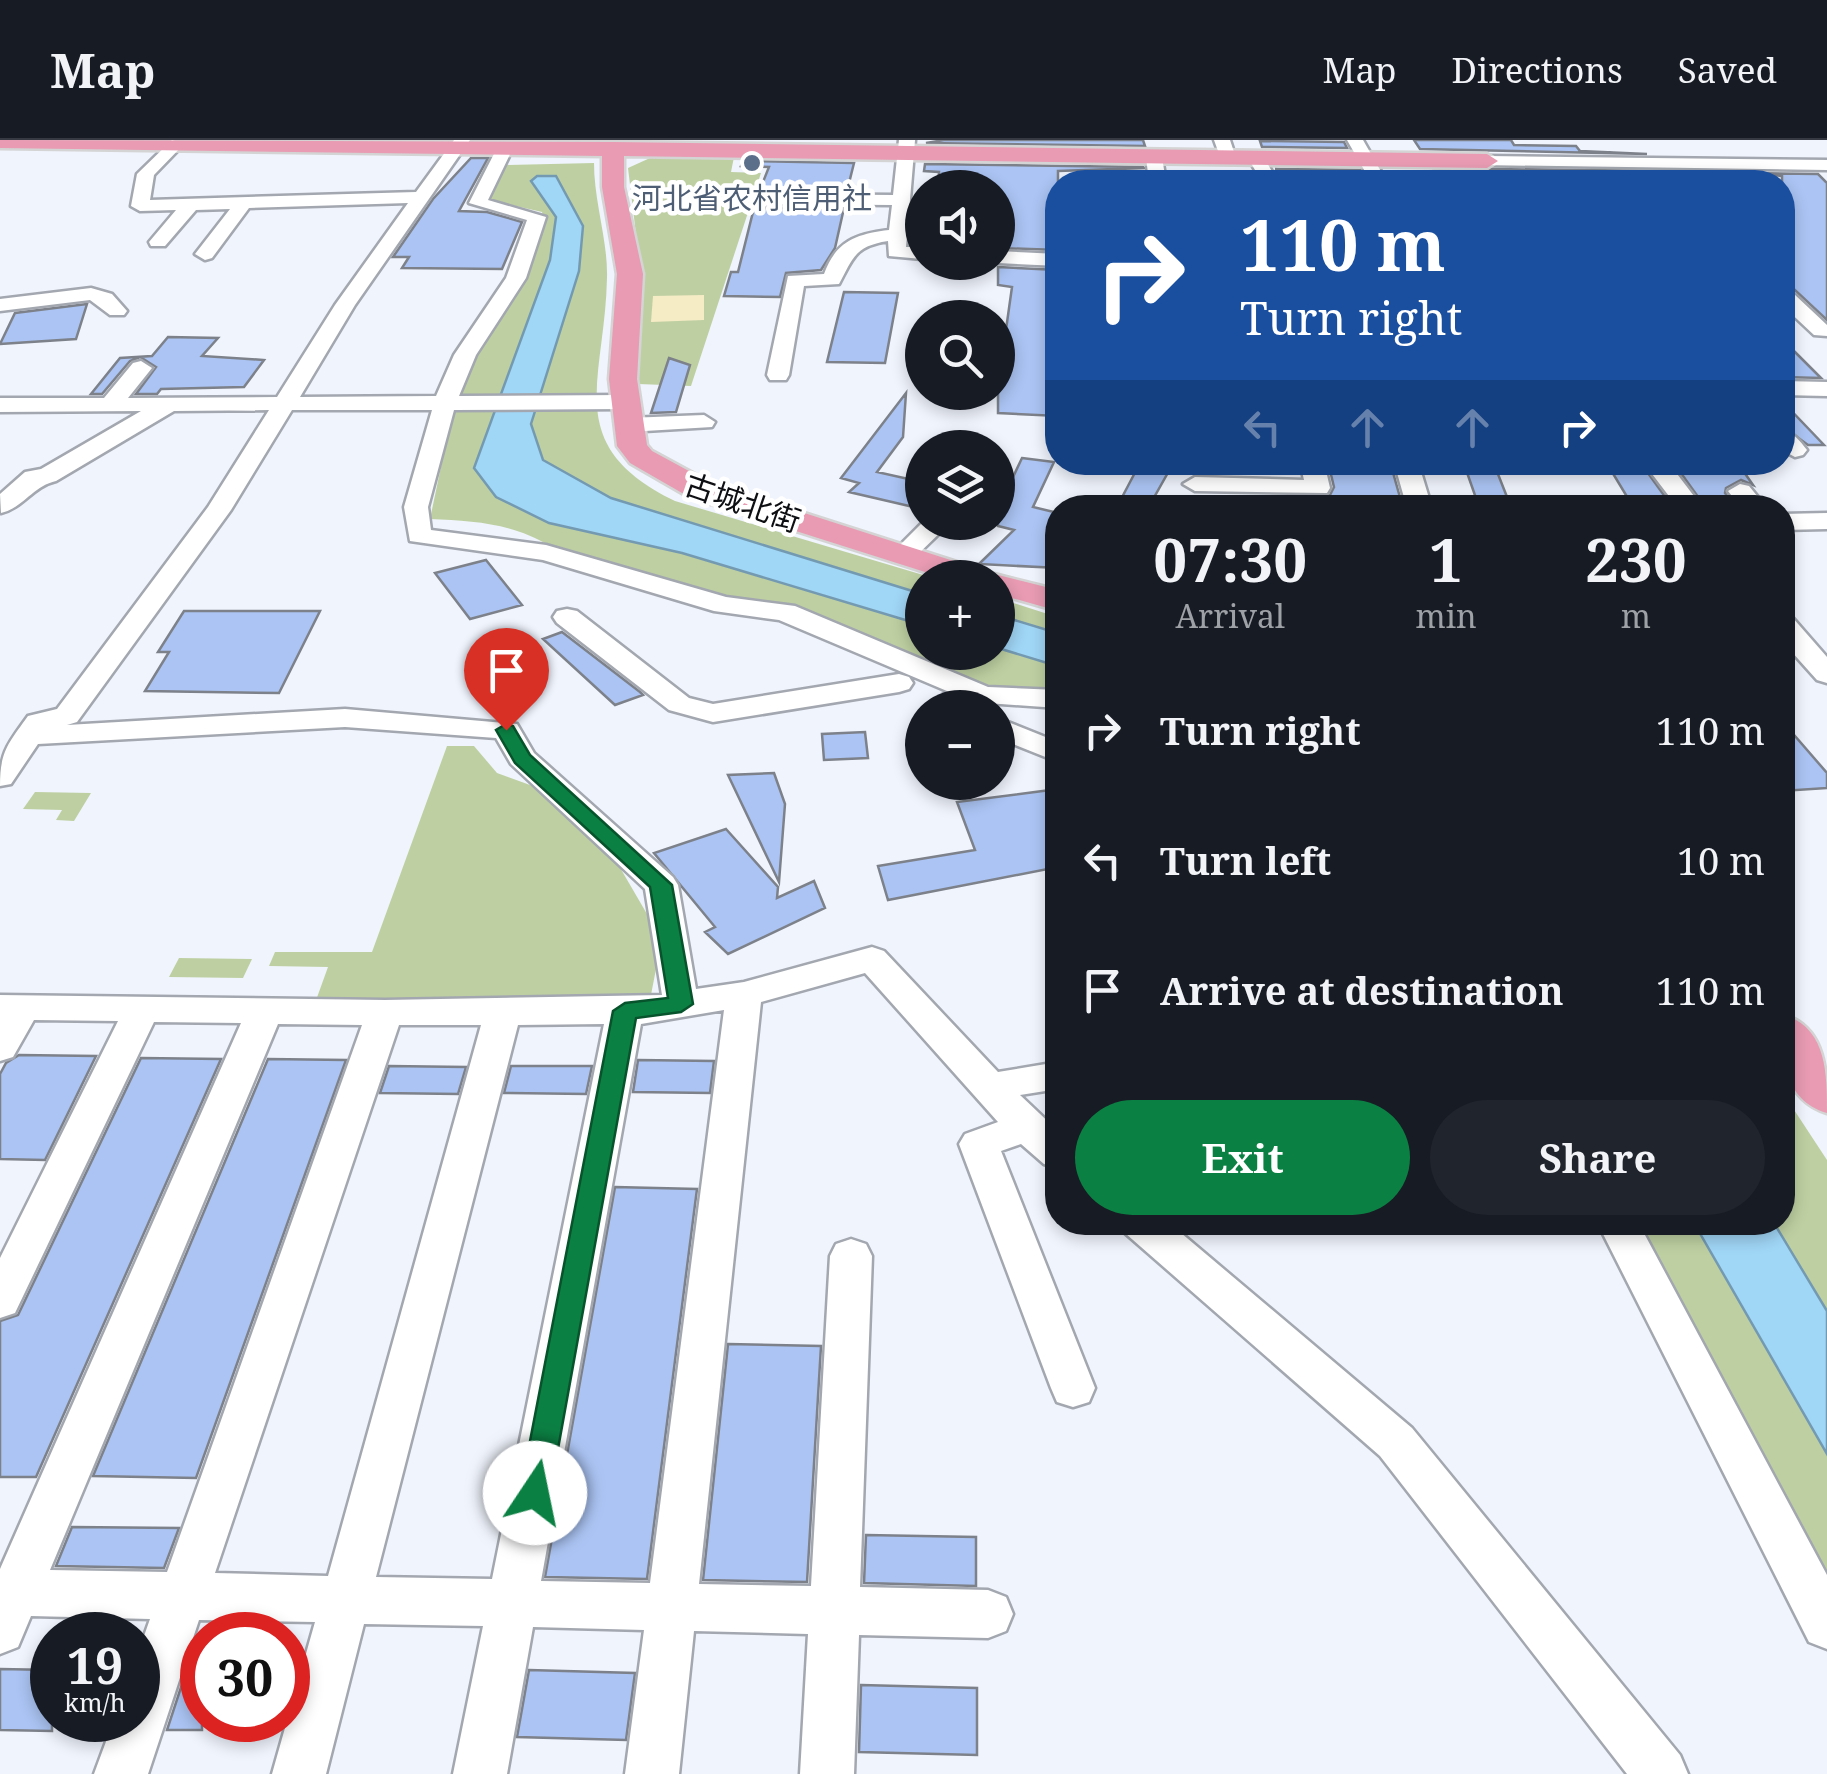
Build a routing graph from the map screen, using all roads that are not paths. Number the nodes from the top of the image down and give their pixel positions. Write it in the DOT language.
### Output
graph roads {
  1 [pos="1472,140"];
  2 [pos="1754,140"];
  3 [pos="0,142"];
  4 [pos="127,142"];
  5 [pos="173,142"];
  6 [pos="241,142"];
  7 [pos="574,142"];
  8 [pos="459,143"];
  9 [pos="499,144"];
  10 [pos="906,147"];
  11 [pos="613,148"];
  12 [pos="1225,149"];
  13 [pos="1360,150"];
  14 [pos="1154,157"];
  15 [pos="1256,158"];
  16 [pos="1669,163"];
  17 [pos="1780,164"];
  18 [pos="1827,165"];
  19 [pos="1156,170"];
  20 [pos="1263,170"];
  21 [pos="1493,170"];
  22 [pos="1676,170"];
  23 [pos="252,180"];
  24 [pos="421,197"];
  25 [pos="764,198"];
  26 [pos="901,200"];
  27 [pos="240,203"];
  28 [pos="190,204"];
  29 [pos="898,234"];
  30 [pos="158,242"];
  31 [pos="905,253"];
  32 [pos="205,254"];
  33 [pos="1015,258"];
  34 [pos="1045,259"];
  35 [pos="1827,297"];
  36 [pos="1795,298"];
  37 [pos="0,304"];
  38 [pos="1795,307"];
  39 [pos="117,311"];
  40 [pos="1822,331"];
  41 [pos="124,353"];
  42 [pos="778,375"];
  43 [pos="1795,388"];
  44 [pos="1827,389"];
  45 [pos="172,402"];
  46 [pos="451,402"];
  47 [pos="112,403"];
  48 [pos="284,404"];
  49 [pos="0,405"];
  50 [pos="616,410"];
  51 [pos="704,422"];
  52 [pos="54,472"];
  53 [pos="0,473"];
  54 [pos="1237,475"];
  55 [pos="1246,475"];
  56 [pos="1315,475"];
  57 [pos="1665,475"];
  58 [pos="1196,485"];
  59 [pos="1681,495"];
  60 [pos="0,506"];
  61 [pos="1827,521"];
  62 [pos="1795,522"];
  63 [pos="919,540"];
  64 [pos="904,554"];
  65 [pos="922,560"];
  66 [pos="1015,590"];
  67 [pos="1045,598"];
  68 [pos="566,617"];
  69 [pos="1795,650"];
  70 [pos="905,661"];
  71 [pos="907,670"];
  72 [pos="923,670"];
  73 [pos="927,670"];
  74 [pos="1827,674"];
  75 [pos="940,690"];
  76 [pos="1045,698"];
  77 [pos="22,727"];
  78 [pos="1015,734"];
  79 [pos="1045,747"];
  80 [pos="0,777"];
  81 [pos="744,994"];
  82 [pos="681,1004"];
  83 [pos="12,1007"];
  84 [pos="142,1009"];
  85 [pos="625,1011"];
  86 [pos="265,1012"];
  87 [pos="502,1012"];
  88 [pos="384,1013"];
  89 [pos="0,1048"];
  90 [pos="1795,1049"];
  91 [pos="1045,1077"];
  92 [pos="990,1087"];
  93 [pos="1827,1095"];
  94 [pos="1042,1140"];
  95 [pos="1154,1235"];
  96 [pos="1624,1235"];
  97 [pos="851,1256"];
  98 [pos="0,1301"];
  99 [pos="1073,1388"];
  100 [pos="183,1596"];
  101 [pos="345,1600"];
  102 [pos="514,1604"];
  103 [pos="5,1605"];
  104 [pos="672,1607"];
  105 [pos="834,1610"];
  106 [pos="988,1614"];
  107 [pos="1827,1625"];
  108 [pos="121,1774"];
  109 [pos="298,1774"];
  110 [pos="480,1774"];
  111 [pos="652,1774"];
  112 [pos="827,1774"];
  113 [pos="1661,1774"];
  1 -- 21 [label="main road"];
  2 -- 17 [label="street"];
  3 -- 4 [label="main road"];
  4 -- 5 [label="main road"];
  5 -- 6 [label="main road"];
  5 -- 28 [label="street"];
  6 -- 8 [label="main road"];
  7 -- 9 [label="main road"];
  7 -- 11 [label="main road"];
  8 -- 9 [label="main road"];
  8 -- 24 [label="street"];
  9 -- 46 [label="street"];
  10 -- 11 [label="main road"];
  10 -- 14 [label="main road"];
  10 -- 26 [label="street"];
  11 -- 50 [label="main road"];
  12 -- 14 [label="main road"];
  12 -- 15 [label="main road"];
  13 -- 15 [label="main road"];
  13 -- 21 [label="main road"];
  14 -- 19 [label="street"];
  15 -- 20 [label="street"];
  16 -- 17 [label="street"];
  16 -- 21 [label="street"];
  16 -- 22 [label="street"];
  17 -- 18 [label="street"];
  23 -- 27 [label="street"];
  24 -- 27 [label="street"];
  24 -- 48 [label="street"];
  25 -- 26 [label="street"];
  26 -- 29 [label="street"];
  27 -- 28 [label="street"];
  27 -- 32 [label="street"];
  28 -- 30 [label="street"];
  29 -- 31 [label="street"];
  29 -- 42 [label="street"];
  33 -- 34 [label="street"];
  35 -- 36 [label="street"];
  37 -- 39 [label="street"];
  38 -- 40 [label="street"];
  41 -- 47 [label="street"];
  43 -- 44 [label="street"];
  45 -- 47 [label="street"];
  45 -- 48 [label="street"];
  45 -- 52 [label="street"];
  46 -- 48 [label="street"];
  46 -- 50 [label="street"];
  46 -- 70 [label="street"];
  47 -- 49 [label="street"];
  48 -- 77 [label="street"];
  50 -- 51 [label="street"];
  50 -- 64 [label="main road, 古城北街"];
  52 -- 53 [label="street"];
  52 -- 60 [label="street"];
  54 -- 58 [label="street"];
  55 -- 56 [label="street"];
  57 -- 59 [label="street"];
  61 -- 62 [label="street"];
  63 -- 64 [label="street"];
  64 -- 65 [label="main road, 古城北街"];
  66 -- 67 [label="main road, 古城北街"];
  68 -- 71 [label="street"];
  69 -- 74 [label="street"];
  72 -- 75 [label="street"];
  73 -- 76 [label="street"];
  77 -- 80 [label="street"];
  77 -- 82 [label="street"];
  78 -- 79 [label="street"];
  81 -- 82 [label="street"];
  81 -- 92 [label="street"];
  81 -- 104 [label="street"];
  82 -- 85 [label="street"];
  83 -- 84 [label="street"];
  83 -- 89 [label="street"];
  84 -- 86 [label="street"];
  84 -- 98 [label="street"];
  85 -- 87 [label="street"];
  85 -- 102 [label="street"];
  86 -- 88 [label="street"];
  86 -- 103 [label="street"];
  87 -- 88 [label="street"];
  87 -- 101 [label="street"];
  88 -- 100 [label="street"];
  90 -- 93 [label="main road"];
  91 -- 92 [label="street"];
  92 -- 94 [label="street"];
  94 -- 99 [label="street"];
  95 -- 113 [label="street"];
  96 -- 107 [label="street"];
  97 -- 105 [label="street"];
  100 -- 101 [label="street"];
  100 -- 103 [label="street"];
  100 -- 108 [label="street"];
  101 -- 102 [label="street"];
  101 -- 109 [label="street"];
  102 -- 104 [label="street"];
  102 -- 110 [label="street"];
  104 -- 105 [label="street"];
  104 -- 111 [label="street"];
  105 -- 106 [label="street"];
  105 -- 112 [label="street"];
}
